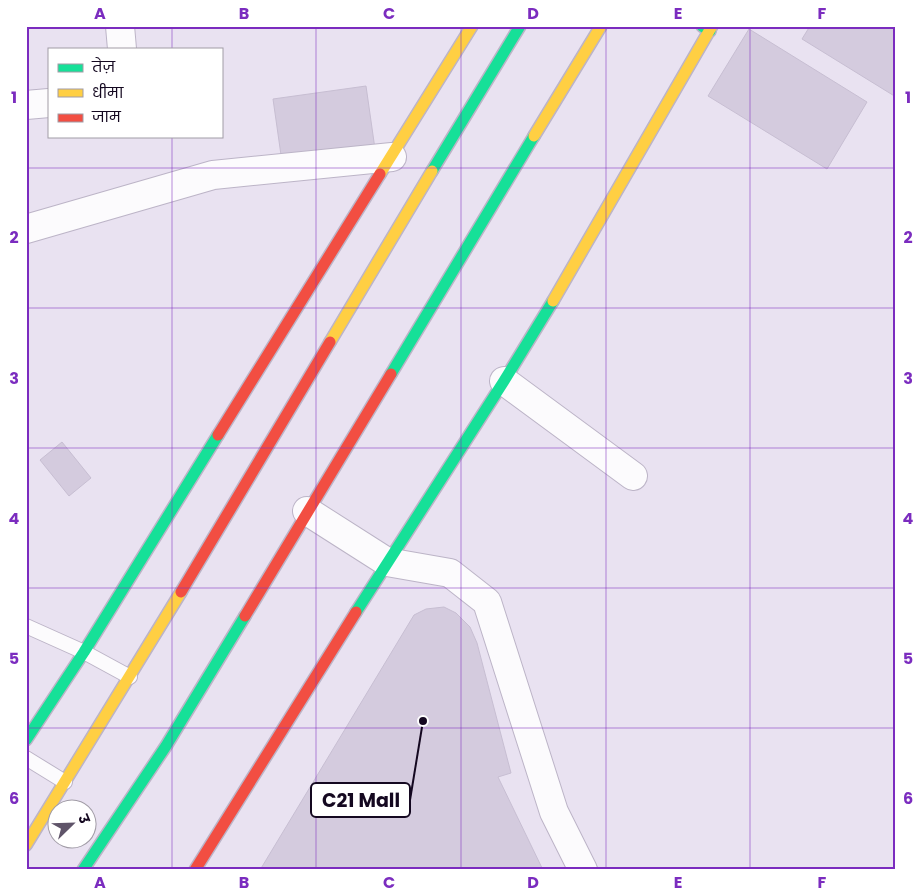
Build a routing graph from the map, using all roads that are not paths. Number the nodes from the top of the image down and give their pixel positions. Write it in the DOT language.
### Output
graph roads {
  1 [pos="120,26"];
  2 [pos="472,26"];
  3 [pos="520,26"];
  4 [pos="601,26"];
  5 [pos="708,28"];
  6 [pos="122,48"];
  7 [pos="48,103"];
  8 [pos="26,105"];
  9 [pos="392,157"];
  10 [pos="26,229"];
  11 [pos="504,381"];
  12 [pos="633,476"];
  13 [pos="307,511"];
  14 [pos="387,562"];
  15 [pos="26,626"];
  16 [pos="84,652"];
  17 [pos="130,678"];
  18 [pos="26,740"];
  19 [pos="26,758"];
  20 [pos="65,782"];
  21 [pos="26,845"];
  22 [pos="83,870"];
  23 [pos="195,870"];
  24 [pos="583,870"];
  1 -- 6 [label="street"];
  2 -- 9 [label="main road"];
  3 -- 17 [label="main road"];
  4 -- 13 [label="main road"];
  5 -- 11 [label="main road"];
  7 -- 8 [label="street"];
  9 -- 10 [label="street"];
  9 -- 16 [label="main road"];
  11 -- 12 [label="street"];
  11 -- 14 [label="main road"];
  13 -- 14 [label="street"];
  13 -- 22 [label="main road"];
  14 -- 23 [label="main road"];
  14 -- 24 [label="street"];
  15 -- 16 [label="lane"];
  16 -- 17 [label="lane"];
  16 -- 18 [label="main road"];
  17 -- 20 [label="main road"];
  19 -- 20 [label="lane"];
  20 -- 21 [label="main road"];
}
